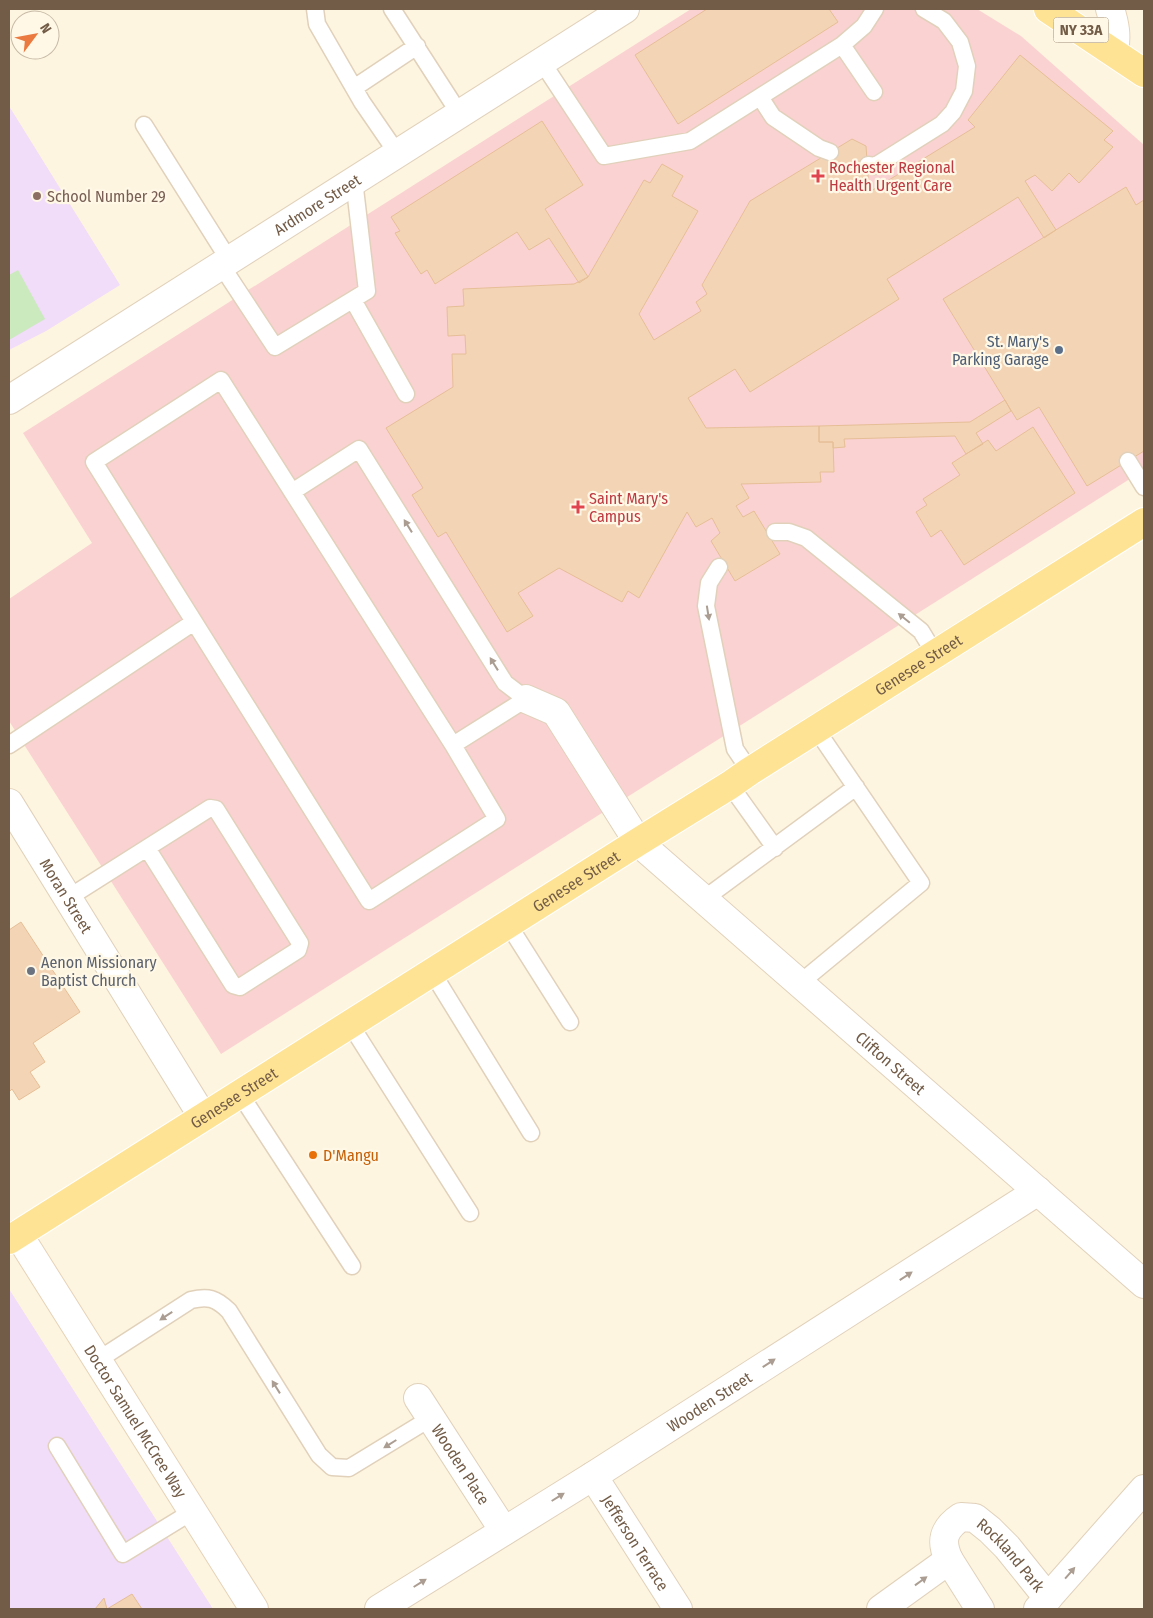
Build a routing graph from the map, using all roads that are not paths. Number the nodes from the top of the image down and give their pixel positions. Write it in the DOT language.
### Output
graph roads {
  1 [pos="315,9"];
  2 [pos="392,9"];
  3 [pos="625,9"];
  4 [pos="876,9"];
  5 [pos="924,9"];
  6 [pos="1048,9"];
  7 [pos="1110,9"];
  8 [pos="842,45"];
  9 [pos="417,46"];
  10 [pos="1114,52"];
  11 [pos="542,62"];
  12 [pos="1144,73"];
  13 [pos="354,88"];
  14 [pos="874,92"];
  15 [pos="760,97"];
  16 [pos="460,113"];
  17 [pos="144,125"];
  18 [pos="830,152"];
  19 [pos="396,153"];
  20 [pos="868,166"];
  21 [pos="354,180"];
  22 [pos="225,262"];
  23 [pos="353,300"];
  24 [pos="406,394"];
  25 [pos="9,400"];
  26 [pos="1128,461"];
  27 [pos="1144,487"];
  28 [pos="292,492"];
  29 [pos="1144,522"];
  30 [pos="775,532"];
  31 [pos="719,567"];
  32 [pos="194,622"];
  33 [pos="935,654"];
  34 [pos="526,700"];
  35 [pos="816,729"];
  36 [pos="9,745"];
  37 [pos="452,745"];
  38 [pos="740,778"];
  39 [pos="856,787"];
  40 [pos="9,803"];
  41 [pos="638,842"];
  42 [pos="147,848"];
  43 [pos="775,848"];
  44 [pos="68,898"];
  45 [pos="704,899"];
  46 [pos="508,924"];
  47 [pos="432,972"];
  48 [pos="800,983"];
  49 [pos="570,1022"];
  50 [pos="350,1024"];
  51 [pos="240,1094"];
  52 [pos="203,1117"];
  53 [pos="531,1133"];
  54 [pos="1038,1191"];
  55 [pos="470,1213"];
  56 [pos="14,1237"];
  57 [pos="352,1266"];
  58 [pos="1144,1284"];
  59 [pos="98,1360"];
  60 [pos="425,1408"];
  61 [pos="56,1446"];
  62 [pos="593,1476"];
  63 [pos="1144,1489"];
  64 [pos="193,1511"];
  65 [pos="504,1531"];
  66 [pos="949,1560"];
  67 [pos="1043,1604"];
  68 [pos="254,1609"];
  69 [pos="379,1609"];
  70 [pos="678,1609"];
  71 [pos="881,1609"];
  72 [pos="980,1609"];
  1 -- 13 [label="lane"];
  2 -- 9 [label="lane"];
  3 -- 11 [label="street, Ardmore Street"];
  4 -- 8 [label="lane"];
  5 -- 20 [label="lane"];
  6 -- 10 [label="main road, NY 33A"];
  7 -- 10 [label="street"];
  8 -- 14 [label="lane"];
  8 -- 15 [label="lane"];
  9 -- 13 [label="lane"];
  9 -- 16 [label="lane"];
  10 -- 12 [label="main road"];
  11 -- 15 [label="lane"];
  11 -- 16 [label="street, Ardmore Street"];
  13 -- 19 [label="lane"];
  15 -- 18 [label="lane"];
  16 -- 19 [label="street, Ardmore Street"];
  17 -- 22 [label="lane"];
  19 -- 21 [label="street, Ardmore Street"];
  21 -- 22 [label="street, Ardmore Street"];
  21 -- 23 [label="lane"];
  22 -- 23 [label="lane"];
  22 -- 25 [label="street, Ardmore Street"];
  23 -- 24 [label="lane"];
  26 -- 27 [label="lane"];
  28 -- 32 [label="lane"];
  34 -- 28 [label="lane, one-way"];
  28 -- 37 [label="lane"];
  29 -- 33 [label="main road, Genesee Street"];
  33 -- 30 [label="lane, one-way"];
  31 -- 38 [label="lane, one-way"];
  32 -- 36 [label="lane"];
  32 -- 37 [label="lane"];
  33 -- 35 [label="main road, Genesee Street"];
  34 -- 37 [label="lane"];
  34 -- 41 [label="street, Clifton Street"];
  35 -- 38 [label="main road, Genesee Street"];
  35 -- 39 [label="lane"];
  38 -- 41 [label="main road, Genesee Street"];
  38 -- 43 [label="lane"];
  39 -- 43 [label="lane"];
  39 -- 48 [label="lane"];
  40 -- 44 [label="street, Moran Street"];
  41 -- 45 [label="street, Clifton Street"];
  41 -- 46 [label="main road, Genesee Street"];
  42 -- 42 [label="lane"];
  42 -- 44 [label="lane"];
  43 -- 45 [label="lane"];
  44 -- 52 [label="street, Moran Street"];
  45 -- 48 [label="street, Clifton Street"];
  46 -- 47 [label="main road, Genesee Street"];
  46 -- 49 [label="lane"];
  47 -- 50 [label="main road, Genesee Street"];
  47 -- 53 [label="lane"];
  48 -- 54 [label="street, Clifton Street"];
  50 -- 51 [label="main road, Genesee Street"];
  50 -- 55 [label="lane"];
  51 -- 52 [label="main road, Genesee Street"];
  51 -- 57 [label="lane"];
  52 -- 56 [label="main road, Genesee Street"];
  54 -- 58 [label="street, Clifton Street"];
  62 -- 54 [label="street, Wooden Street, one-way"];
  56 -- 59 [label="street, Doctor Samuel McCree Way"];
  60 -- 59 [label="lane, one-way"];
  59 -- 64 [label="street, Doctor Samuel McCree Way"];
  60 -- 65 [label="street, Wooden Place"];
  61 -- 64 [label="lane"];
  65 -- 62 [label="street, Wooden Street, one-way"];
  62 -- 70 [label="street, Jefferson Terrace"];
  67 -- 63 [label="street, Rockland Park, one-way"];
  64 -- 68 [label="street, Doctor Samuel McCree Way"];
  69 -- 65 [label="street, Wooden Street, one-way"];
  66 -- 67 [label="street, Rockland Park"];
  71 -- 66 [label="street, one-way"];
  66 -- 72 [label="street, Rockland Park"];
}
